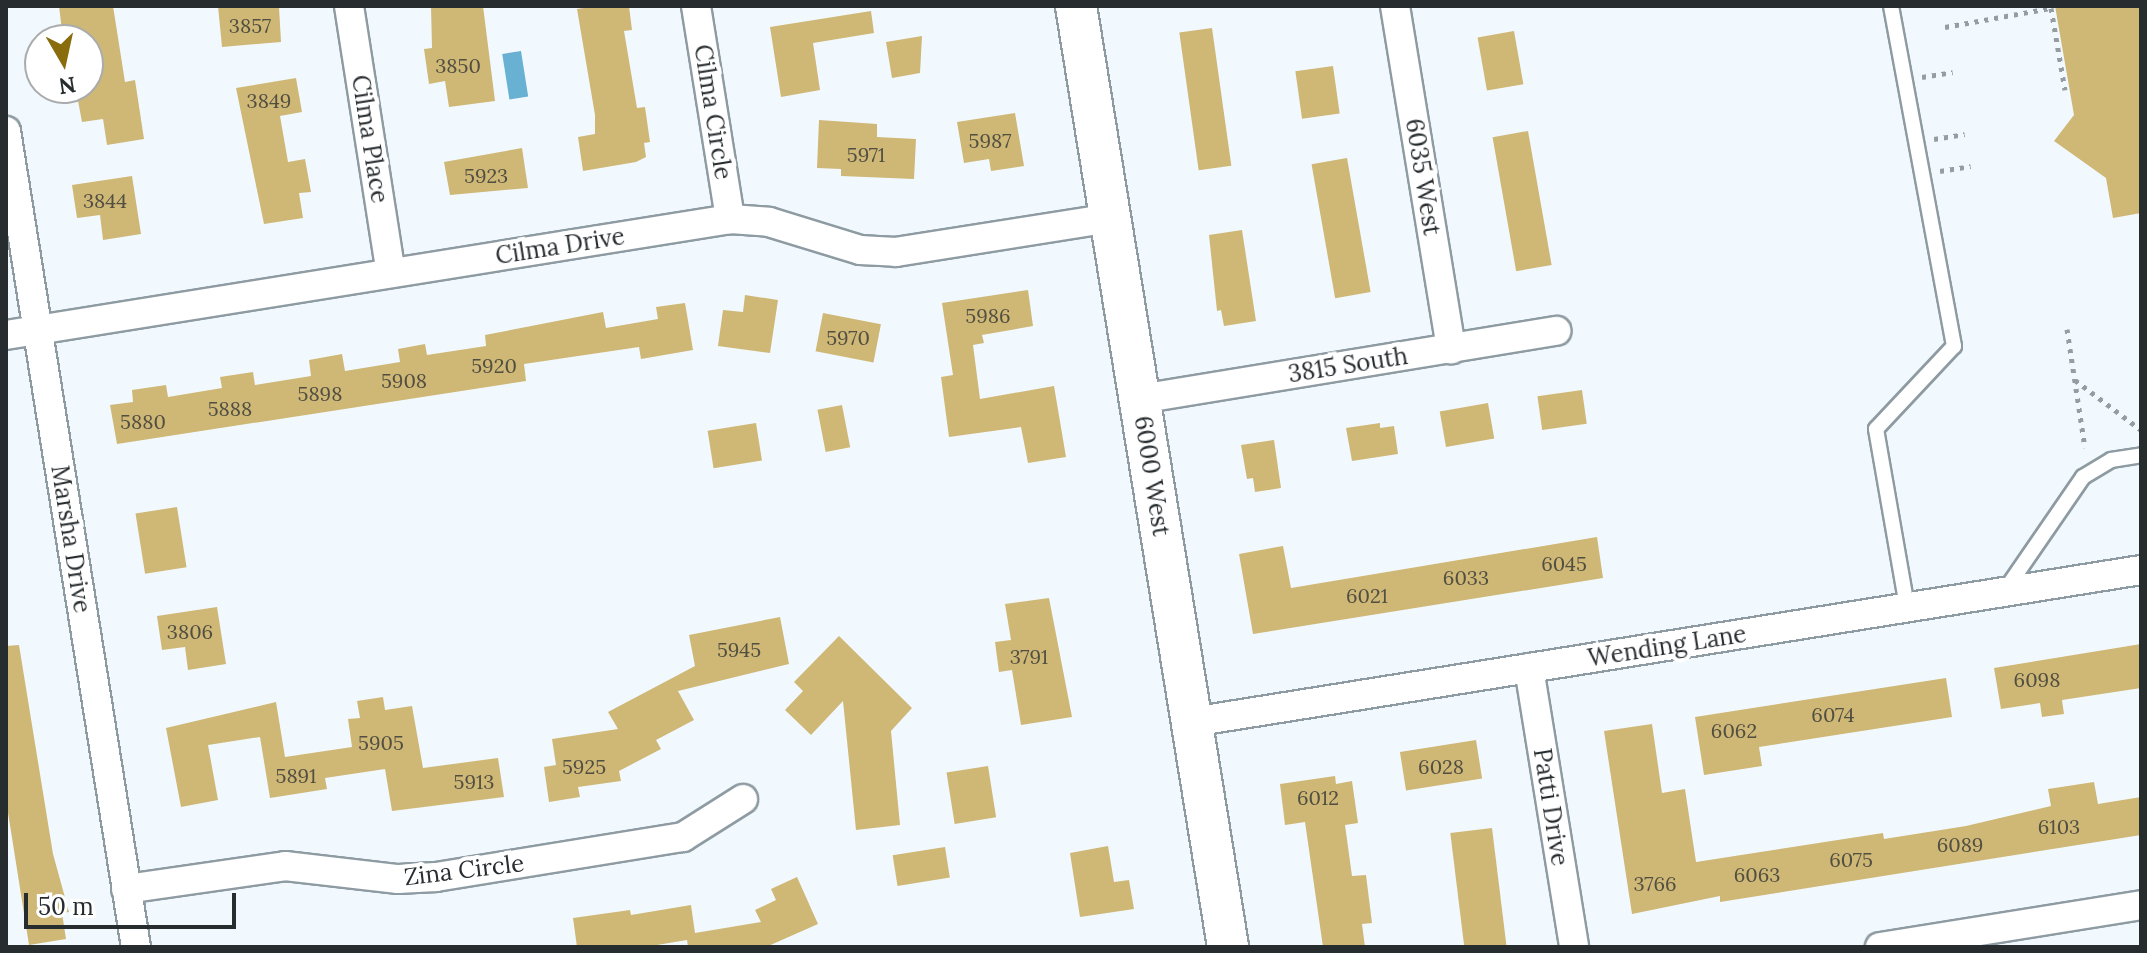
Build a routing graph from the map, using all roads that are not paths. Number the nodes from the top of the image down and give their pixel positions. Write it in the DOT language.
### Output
graph roads {
  1 [pos="349,6"];
  2 [pos="696,6"];
  3 [pos="1076,6"];
  4 [pos="1395,6"];
  5 [pos="1891,6"];
  6 [pos="6,131"];
  7 [pos="1111,218"];
  8 [pos="730,219"];
  9 [pos="391,273"];
  10 [pos="39,330"];
  11 [pos="1556,331"];
  12 [pos="6,335"];
  13 [pos="1451,349"];
  14 [pos="1140,399"];
  15 [pos="2141,455"];
  16 [pos="2141,570"];
  17 [pos="2005,592"];
  18 [pos="1907,607"];
  19 [pos="1529,668"];
  20 [pos="1192,722"];
  21 [pos="743,799"];
  22 [pos="126,889"];
  23 [pos="2141,905"];
  24 [pos="1897,946"];
  25 [pos="136,947"];
  26 [pos="1228,947"];
  27 [pos="1574,947"];
  1 -- 9 [label="street, Cilma Place"];
  2 -- 8 [label="street, Cilma Circle"];
  3 -- 7 [label="street, 6000 West"];
  4 -- 13 [label="street, 6035 West"];
  5 -- 18 [label="lane"];
  6 -- 10 [label="street, Marsha Drive"];
  7 -- 8 [label="street, Cilma Drive"];
  7 -- 14 [label="street, 6000 West"];
  8 -- 9 [label="street, Cilma Drive"];
  9 -- 10 [label="street, Cilma Drive"];
  10 -- 12 [label="street, Cilma Drive"];
  10 -- 22 [label="street, Marsha Drive"];
  11 -- 13 [label="street, 3815 South"];
  13 -- 14 [label="street, 3815 South"];
  14 -- 20 [label="street, 6000 West"];
  15 -- 17 [label="lane"];
  16 -- 17 [label="street, Wending Lane"];
  17 -- 18 [label="street, Wending Lane"];
  18 -- 19 [label="street, Wending Lane"];
  19 -- 20 [label="street, Wending Lane"];
  19 -- 27 [label="street, Patti Drive"];
  20 -- 26 [label="street, 6000 West"];
  21 -- 22 [label="street, Zina Circle"];
  22 -- 25 [label="street, Marsha Drive"];
  23 -- 24 [label="street"];
}
